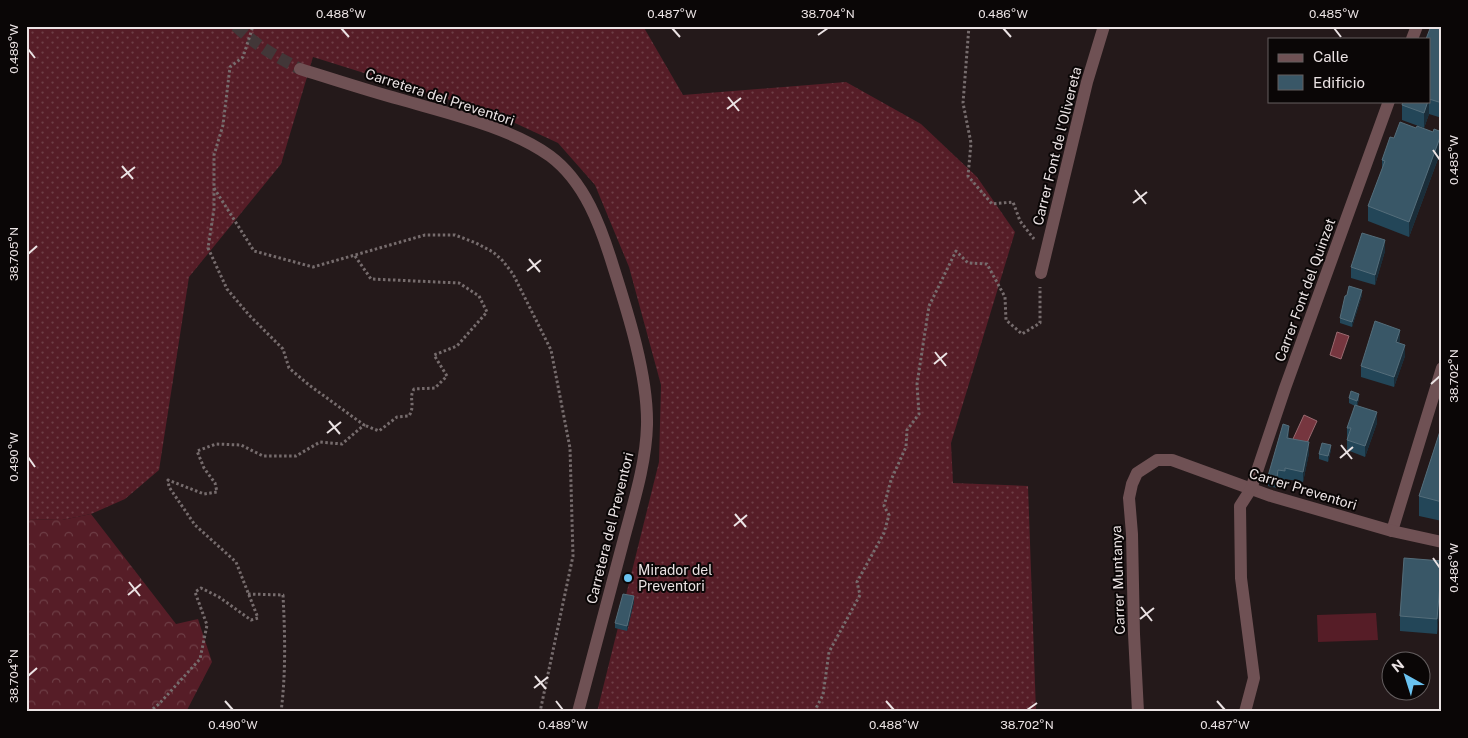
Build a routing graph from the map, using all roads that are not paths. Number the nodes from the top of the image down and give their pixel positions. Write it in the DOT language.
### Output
graph roads {
  1 [pos="1104,26"];
  2 [pos="1417,26"];
  3 [pos="1412,38"];
  4 [pos="300,69"];
  5 [pos="1389,102"];
  6 [pos="1040,274"];
  7 [pos="1442,368"];
  8 [pos="1157,460"];
  9 [pos="1251,489"];
  10 [pos="1392,531"];
  11 [pos="1442,542"];
  12 [pos="578,712"];
  13 [pos="1138,712"];
  14 [pos="1245,712"];
  1 -- 6 [label="street, Carrer Font de l'Olivereta"];
  2 -- 3 [label="street"];
  4 -- 12 [label="street, Carretera del Preventori"];
  5 -- 9 [label="street, Carrer Font del Quinzet"];
  7 -- 10 [label="street"];
  8 -- 9 [label="street, Carrer Preventori"];
  8 -- 13 [label="street, Carrer Muntanya"];
  9 -- 10 [label="street, Carrer Preventori"];
  9 -- 14 [label="street, Carrer Font del Quinzet"];
  10 -- 11 [label="street, Carrer Preventori"];
}
